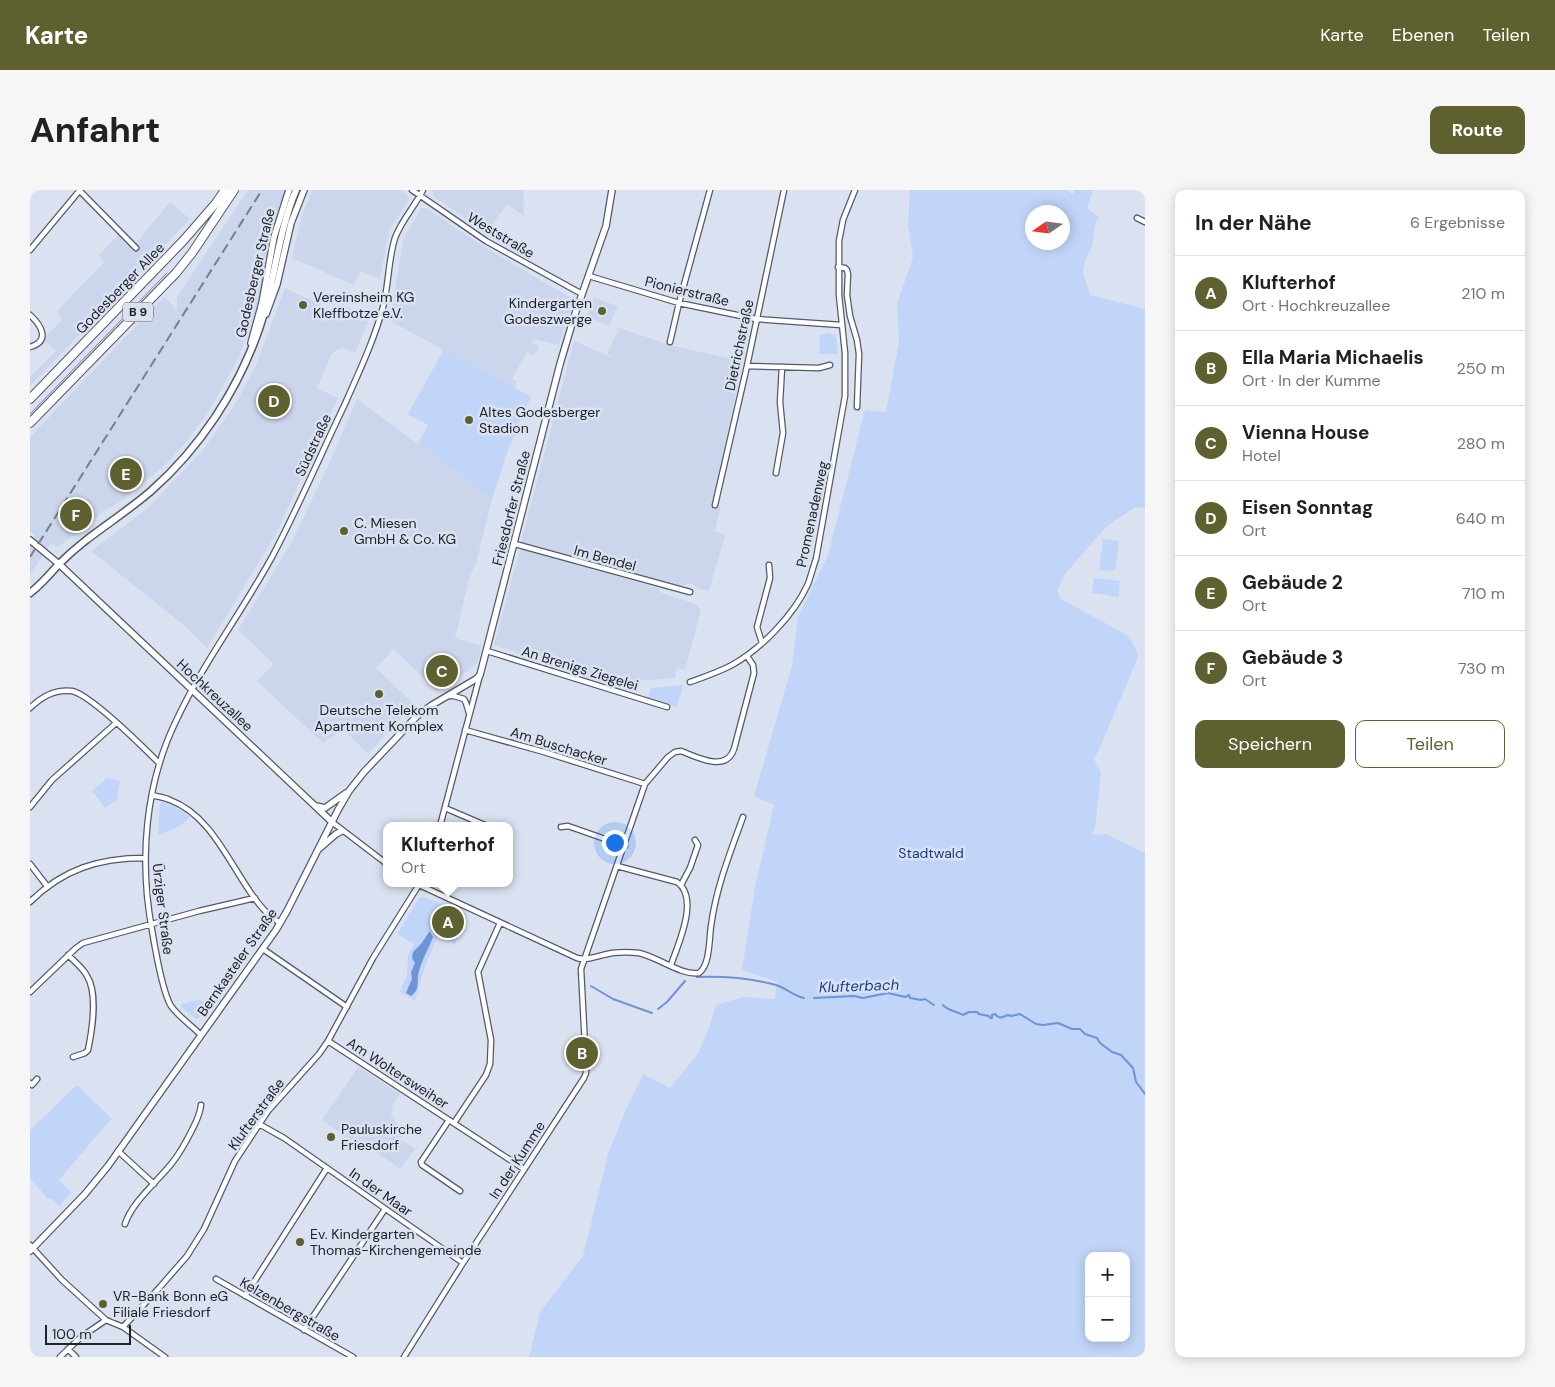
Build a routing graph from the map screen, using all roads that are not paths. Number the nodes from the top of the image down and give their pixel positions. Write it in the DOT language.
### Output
graph roads {
  1 [pos="80,190"];
  2 [pos="225,190"];
  3 [pos="234,190"];
  4 [pos="289,190"];
  5 [pos="296,190"];
  6 [pos="304,190"];
  7 [pos="412,190"];
  8 [pos="423,190"];
  9 [pos="612,190"];
  10 [pos="710,190"];
  11 [pos="784,190"];
  12 [pos="855,190"];
  13 [pos="420,196"];
  14 [pos="1136,218"];
  15 [pos="1145,222"];
  16 [pos="136,248"];
  17 [pos="30,250"];
  18 [pos="838,267"];
  19 [pos="589,276"];
  20 [pos="582,294"];
  21 [pos="679,303"];
  22 [pos="30,315"];
  23 [pos="756,319"];
  24 [pos="841,325"];
  25 [pos="260,327"];
  26 [pos="670,342"];
  27 [pos="30,347"];
  28 [pos="246,362"];
  29 [pos="830,365"];
  30 [pos="747,366"];
  31 [pos="782,367"];
  32 [pos="846,373"];
  33 [pos="857,373"];
  34 [pos="30,399"];
  35 [pos="857,407"];
  36 [pos="30,424"];
  37 [pos="776,474"];
  38 [pos="715,505"];
  39 [pos="30,540"];
  40 [pos="515,544"];
  41 [pos="58,564"];
  42 [pos="769,565"];
  43 [pos="690,592"];
  44 [pos="30,593"];
  45 [pos="762,643"];
  46 [pos="487,651"];
  47 [pos="746,656"];
  48 [pos="480,675"];
  49 [pos="690,682"];
  50 [pos="192,690"];
  51 [pos="446,696"];
  52 [pos="667,707"];
  53 [pos="30,708"];
  54 [pos="469,717"];
  55 [pos="116,723"];
  56 [pos="465,730"];
  57 [pos="159,763"];
  58 [pos="645,784"];
  59 [pos="349,791"];
  60 [pos="152,795"];
  61 [pos="314,806"];
  62 [pos="30,807"];
  63 [pos="445,808"];
  64 [pos="743,818"];
  65 [pos="332,822"];
  66 [pos="441,822"];
  67 [pos="478,822"];
  68 [pos="561,827"];
  69 [pos="342,831"];
  70 [pos="695,840"];
  71 [pos="625,846"];
  72 [pos="317,851"];
  73 [pos="145,858"];
  74 [pos="383,861"];
  75 [pos="30,864"];
  76 [pos="617,866"];
  77 [pos="681,885"];
  78 [pos="47,886"];
  79 [pos="416,887"];
  80 [pos="424,887"];
  81 [pos="255,898"];
  82 [pos="30,902"];
  83 [pos="280,923"];
  84 [pos="500,923"];
  85 [pos="151,925"];
  86 [pos="263,949"];
  87 [pos="68,955"];
  88 [pos="586,959"];
  89 [pos="671,965"];
  90 [pos="30,992"];
  91 [pos="347,1007"];
  92 [pos="202,1035"];
  93 [pos="328,1041"];
  94 [pos="73,1057"];
  95 [pos="37,1079"];
  96 [pos="30,1083"];
  97 [pos="201,1105"];
  98 [pos="448,1120"];
  99 [pos="259,1124"];
  100 [pos="454,1124"];
  101 [pos="118,1152"];
  102 [pos="327,1168"];
  103 [pos="524,1169"];
  104 [pos="154,1184"];
  105 [pos="460,1191"];
  106 [pos="385,1209"];
  107 [pos="125,1224"];
  108 [pos="31,1248"];
  109 [pos="463,1263"];
  110 [pos="216,1279"];
  111 [pos="245,1296"];
  112 [pos="106,1320"];
  113 [pos="123,1327"];
  114 [pos="304,1330"];
  115 [pos="68,1349"];
  116 [pos="60,1357"];
  117 [pos="76,1357"];
  118 [pos="164,1357"];
  119 [pos="353,1357"];
  120 [pos="404,1357"];
  1 -- 16 [label="street"];
  1 -- 17 [label="street"];
  2 -- 34 [label="main road, Godesberger Allee / B 9"];
  3 -- 36 [label="main road, Godesberger Allee / B 9"];
  4 -- 28 [label="street, Godesberger Straße"];
  5 -- 25 [label="main road, Godesberger Straße"];
  6 -- 25 [label="street, Godesberger Straße"];
  7 -- 13 [label="street, Weststraße"];
  8 -- 13 [label="street, Südstraße"];
  9 -- 19 [label="street, Friesdorfer Straße"];
  10 -- 21 [label="street"];
  11 -- 23 [label="street, Dietrichstraße"];
  12 -- 18 [label="street, Promenadenweg"];
  13 -- 20 [label="street, Weststraße"];
  13 -- 50 [label="street, Südstraße"];
  14 -- 15 [label="street"];
  18 -- 24 [label="street, Promenadenweg"];
  18 -- 33 [label="street"];
  19 -- 20 [label="street, Friesdorfer Straße"];
  19 -- 21 [label="street, Pionierstraße"];
  20 -- 40 [label="street, Friesdorfer Straße"];
  21 -- 23 [label="street, Pionierstraße"];
  21 -- 26 [label="street"];
  22 -- 27 [label="street"];
  23 -- 24 [label="street, Pionierstraße"];
  23 -- 30 [label="street, Dietrichstraße"];
  24 -- 32 [label="street, Promenadenweg"];
  25 -- 28 [label="main road, Godesberger Straße"];
  28 -- 41 [label="main road, Godesberger Straße"];
  29 -- 31 [label="street"];
  30 -- 31 [label="street"];
  30 -- 38 [label="street, Dietrichstraße"];
  31 -- 37 [label="street"];
  32 -- 33 [label="street"];
  32 -- 45 [label="street, Promenadenweg"];
  33 -- 35 [label="street"];
  39 -- 41 [label="street, Hochkreuzallee"];
  40 -- 43 [label="street, Im Bendel"];
  40 -- 46 [label="street, Friesdorfer Straße"];
  41 -- 44 [label="main road, Godesberger Straße"];
  41 -- 50 [label="street, Hochkreuzallee"];
  42 -- 45 [label="street"];
  45 -- 47 [label="street, Promenadenweg"];
  46 -- 48 [label="street, Friesdorfer Straße"];
  46 -- 52 [label="street, An Brenigs Ziegelei"];
  47 -- 49 [label="street, Promenadenweg"];
  47 -- 58 [label="street"];
  48 -- 51 [label="street, Bernkasteler Straße"];
  48 -- 54 [label="street, Friesdorfer Straße"];
  50 -- 57 [label="street, Ürziger Straße"];
  50 -- 61 [label="street, Hochkreuzallee"];
  51 -- 54 [label="street"];
  51 -- 59 [label="street, Bernkasteler Straße"];
  53 -- 55 [label="street"];
  54 -- 56 [label="street, Friesdorfer Straße"];
  55 -- 57 [label="street"];
  55 -- 62 [label="street"];
  56 -- 58 [label="street, Am Buschacker"];
  56 -- 63 [label="street, Friesdorfer Straße"];
  57 -- 60 [label="street, Ürziger Straße"];
  58 -- 71 [label="street, In der Kumme"];
  59 -- 61 [label="street"];
  59 -- 65 [label="street, Bernkasteler Straße"];
  60 -- 73 [label="street, Ürziger Straße"];
  60 -- 81 [label="street"];
  61 -- 65 [label="street, Hochkreuzallee"];
  63 -- 66 [label="street, Friesdorfer Straße"];
  63 -- 67 [label="street"];
  64 -- 89 [label="street"];
  65 -- 69 [label="street, Hochkreuzallee"];
  65 -- 72 [label="street, Bernkasteler Straße"];
  68 -- 71 [label="street"];
  69 -- 72 [label="street"];
  69 -- 74 [label="street, Hochkreuzallee"];
  70 -- 77 [label="street"];
  71 -- 76 [label="street, In der Kumme"];
  72 -- 83 [label="street, Bernkasteler Straße"];
  73 -- 78 [label="street"];
  73 -- 85 [label="street, Ürziger Straße"];
  75 -- 78 [label="street"];
  76 -- 77 [label="street"];
  76 -- 88 [label="street, In der Kumme"];
  77 -- 89 [label="street"];
  78 -- 82 [label="street"];
  79 -- 91 [label="street, Klufterstraße"];
  80 -- 84 [label="street"];
  81 -- 83 [label="street"];
  81 -- 85 [label="street"];
  83 -- 86 [label="street, Bernkasteler Straße"];
  84 -- 88 [label="street"];
  84 -- 100 [label="street, Am Woltersweiher"];
  85 -- 87 [label="street"];
  85 -- 92 [label="street, Ürziger Straße"];
  86 -- 91 [label="street"];
  86 -- 92 [label="street, Bernkasteler Straße"];
  87 -- 90 [label="street"];
  87 -- 94 [label="street"];
  88 -- 89 [label="street"];
  88 -- 103 [label="street, In der Kumme"];
  91 -- 93 [label="street, Klufterstraße"];
  92 -- 101 [label="street, Bernkasteler Straße"];
  93 -- 98 [label="street, Am Woltersweiher"];
  93 -- 99 [label="street, Klufterstraße"];
  95 -- 96 [label="street"];
  97 -- 104 [label="street"];
  98 -- 100 [label="street, Am Woltersweiher"];
  98 -- 105 [label="street"];
  99 -- 102 [label="street, In der Maar"];
  99 -- 113 [label="street, Klufterstraße"];
  100 -- 103 [label="street, Am Woltersweiher"];
  101 -- 104 [label="street"];
  101 -- 108 [label="street, Bernkasteler Straße"];
  102 -- 106 [label="street, In der Maar"];
  102 -- 111 [label="street"];
  103 -- 109 [label="street, In der Kumme"];
  104 -- 107 [label="street"];
  106 -- 109 [label="street, In der Maar"];
  106 -- 114 [label="street"];
  108 -- 112 [label="street"];
  109 -- 120 [label="street, In der Kumme"];
  110 -- 111 [label="street, Kelzenbergstraße"];
  111 -- 114 [label="street, Kelzenbergstraße"];
  112 -- 113 [label="street"];
  112 -- 115 [label="street"];
  113 -- 118 [label="street"];
  114 -- 119 [label="street, Kelzenbergstraße"];
  115 -- 116 [label="street"];
  115 -- 117 [label="street"];
}
